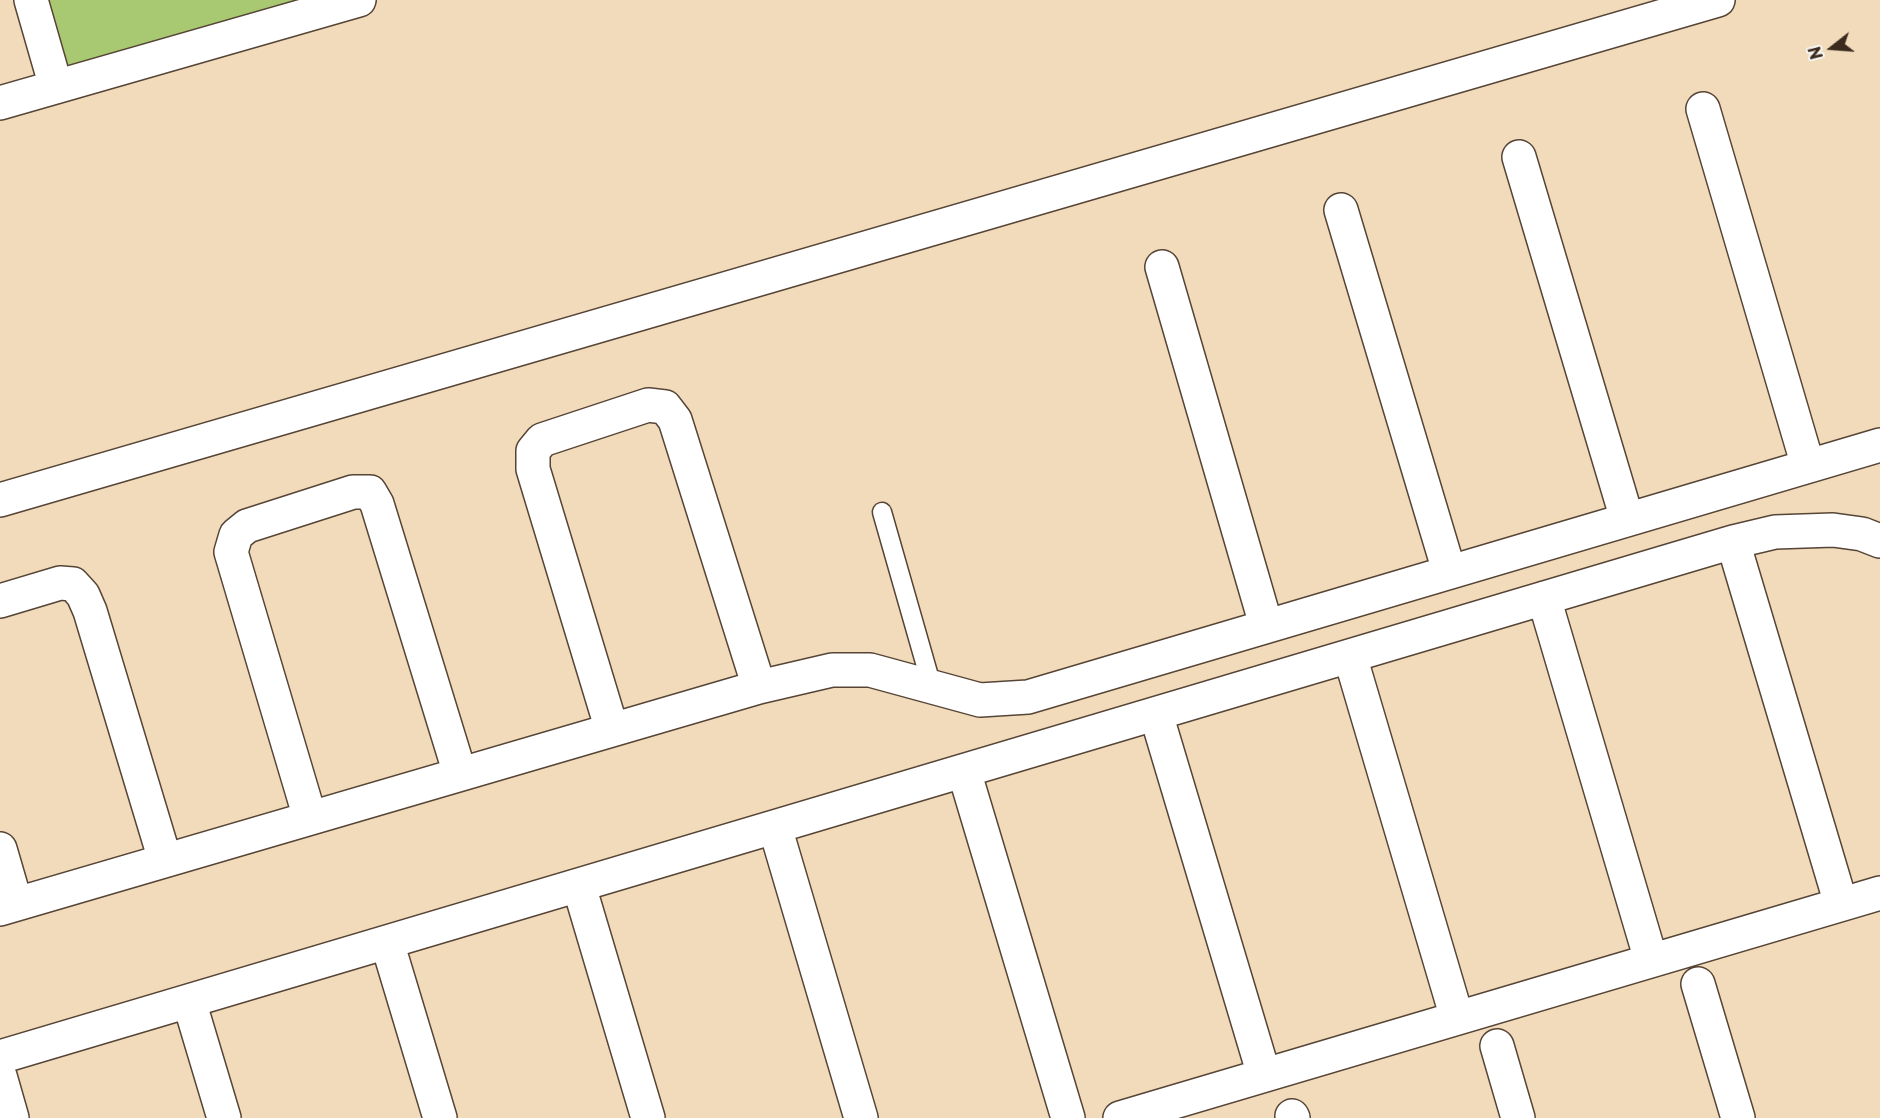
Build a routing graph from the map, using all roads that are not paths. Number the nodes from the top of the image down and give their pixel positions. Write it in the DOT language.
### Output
graph roads {
  1 [pos="31,0"];
  2 [pos="359,0"];
  3 [pos="1718,0"];
  4 [pos="56,87"];
  5 [pos="0,103"];
  6 [pos="1703,109"];
  7 [pos="1519,157"];
  8 [pos="1341,210"];
  9 [pos="1162,267"];
  10 [pos="1880,446"];
  11 [pos="1808,466"];
  12 [pos="0,500"];
  13 [pos="882,512"];
  14 [pos="1627,519"];
  15 [pos="1733,542"];
  16 [pos="1880,542"];
  17 [pos="1449,571"];
  18 [pos="1544,598"];
  19 [pos="0,601"];
  20 [pos="1266,625"];
  21 [pos="1350,656"];
  22 [pos="759,687"];
  23 [pos="932,687"];
  24 [pos="1156,714"];
  25 [pos="612,730"];
  26 [pos="964,771"];
  27 [pos="460,774"];
  28 [pos="310,818"];
  29 [pos="775,827"];
  30 [pos="0,849"];
  31 [pos="165,860"];
  32 [pos="579,886"];
  33 [pos="1880,893"];
  34 [pos="1841,904"];
  35 [pos="8,907"];
  36 [pos="387,942"];
  37 [pos="1651,960"];
  38 [pos="1698,984"];
  39 [pos="189,1001"];
  40 [pos="1457,1018"];
  41 [pos="1497,1046"];
  42 [pos="0,1057"];
  43 [pos="1264,1075"];
  44 [pos="0,1076"];
  45 [pos="12,1118"];
  46 [pos="224,1118"];
  47 [pos="440,1118"];
  48 [pos="648,1118"];
  49 [pos="861,1118"];
  50 [pos="1068,1118"];
  51 [pos="1120,1118"];
  52 [pos="1518,1118"];
  53 [pos="1738,1118"];
  1 -- 4 [label="street"];
  2 -- 4 [label="street"];
  3 -- 12 [label="street"];
  4 -- 5 [label="street"];
  6 -- 11 [label="street"];
  7 -- 14 [label="street"];
  8 -- 17 [label="street"];
  9 -- 20 [label="street"];
  10 -- 11 [label="street"];
  11 -- 14 [label="street"];
  13 -- 23 [label="lane"];
  14 -- 17 [label="street"];
  15 -- 16 [label="street"];
  15 -- 18 [label="street"];
  15 -- 34 [label="street"];
  17 -- 20 [label="street"];
  18 -- 21 [label="street"];
  18 -- 37 [label="street"];
  19 -- 31 [label="street"];
  20 -- 23 [label="street"];
  21 -- 24 [label="street"];
  21 -- 40 [label="street"];
  22 -- 23 [label="street"];
  22 -- 25 [label="street"];
  22 -- 25 [label="street"];
  24 -- 26 [label="street"];
  24 -- 43 [label="street"];
  25 -- 27 [label="street"];
  26 -- 29 [label="street"];
  26 -- 50 [label="street"];
  27 -- 28 [label="street"];
  27 -- 28 [label="street"];
  28 -- 31 [label="street"];
  29 -- 32 [label="street"];
  29 -- 49 [label="street"];
  30 -- 35 [label="street"];
  31 -- 35 [label="street"];
  32 -- 36 [label="street"];
  32 -- 48 [label="street"];
  33 -- 34 [label="street"];
  34 -- 37 [label="street"];
  36 -- 39 [label="street"];
  36 -- 47 [label="street"];
  37 -- 40 [label="street"];
  38 -- 53 [label="street"];
  39 -- 42 [label="street"];
  39 -- 46 [label="street"];
  40 -- 43 [label="street"];
  41 -- 52 [label="street"];
  43 -- 51 [label="street"];
  44 -- 45 [label="street"];
}
